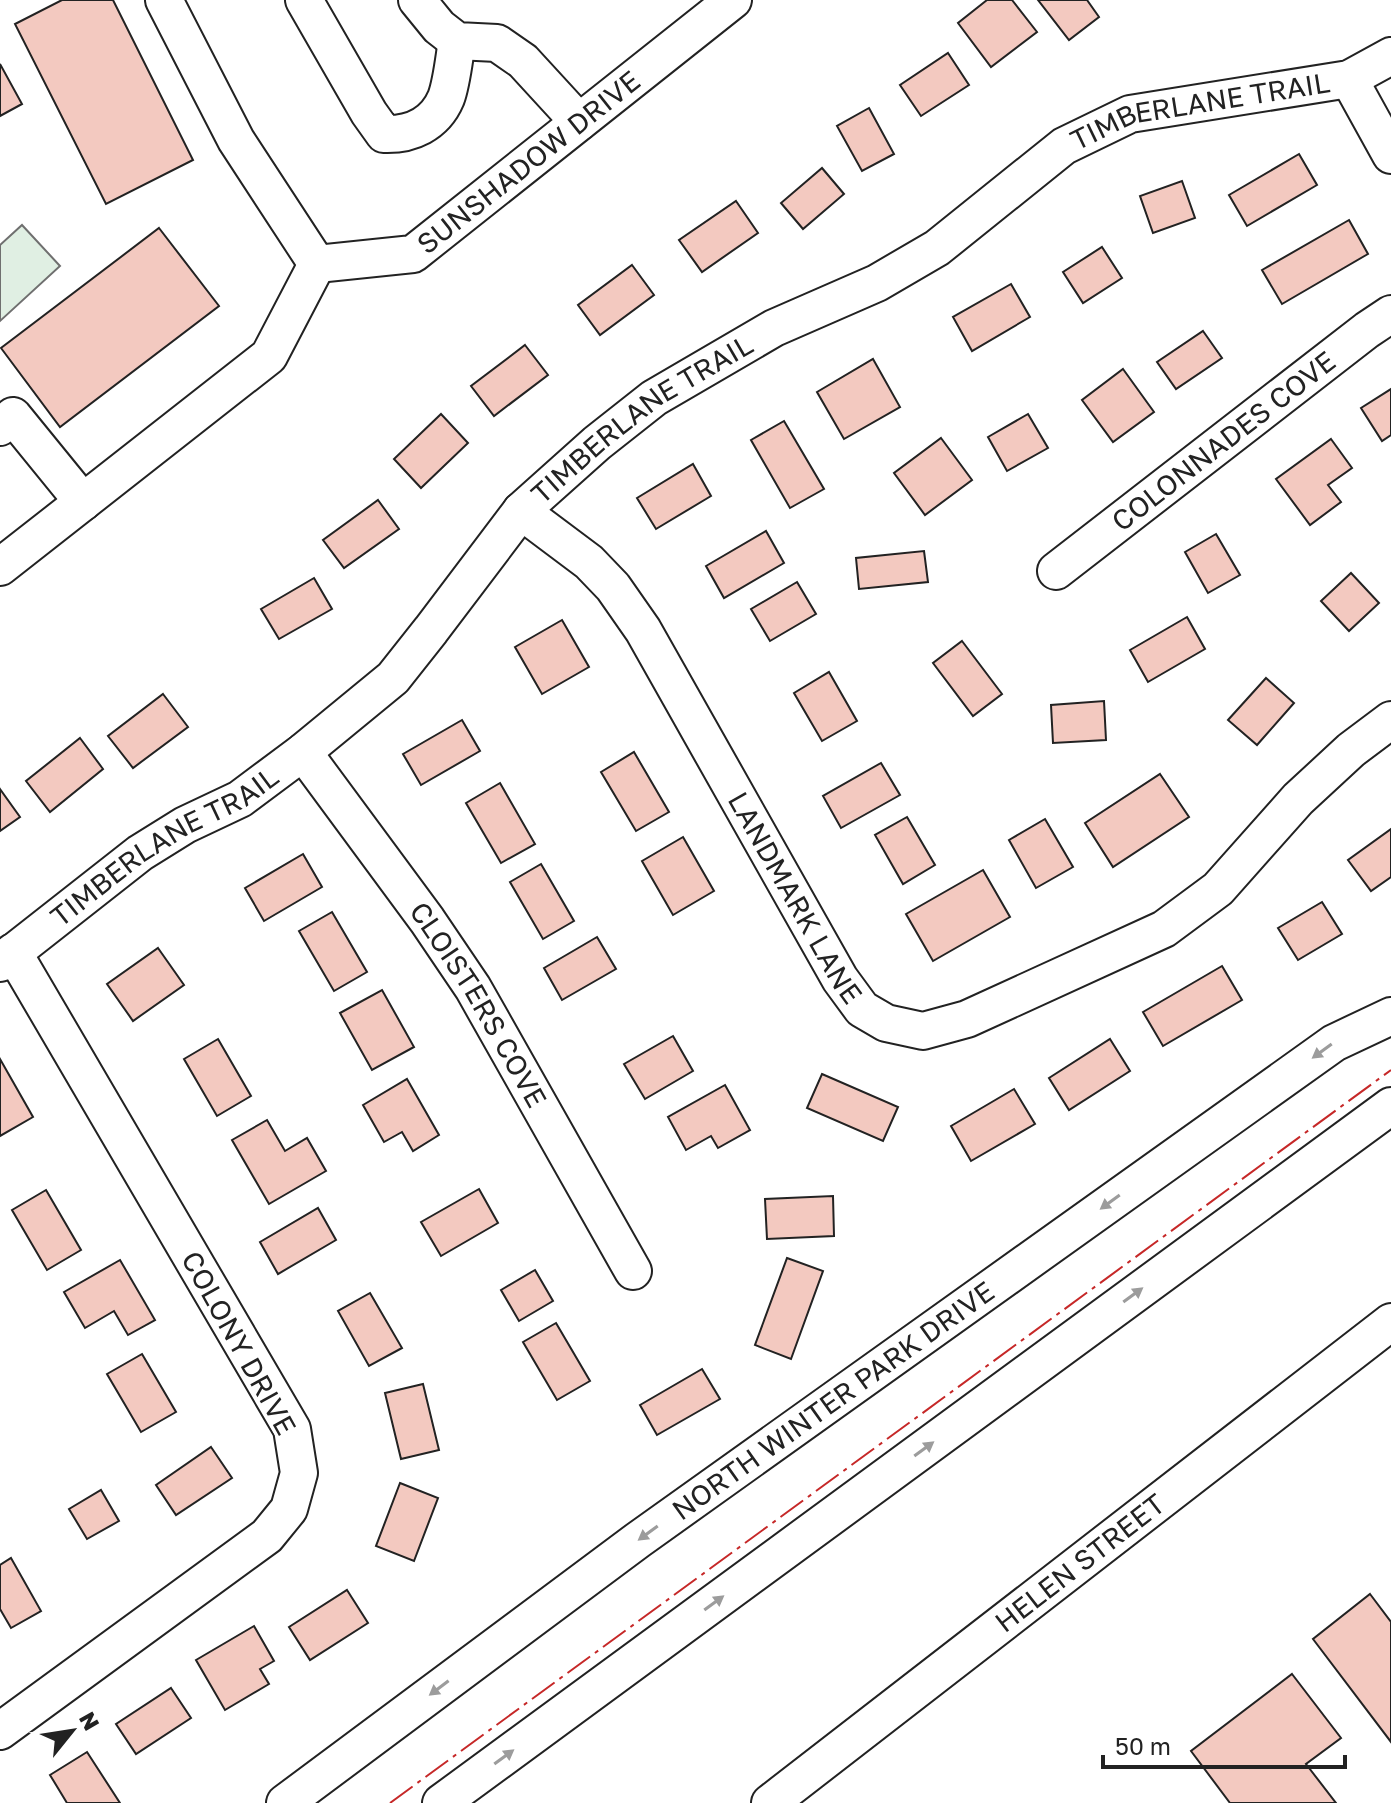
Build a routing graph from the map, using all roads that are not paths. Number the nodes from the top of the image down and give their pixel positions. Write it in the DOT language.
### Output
graph roads {
  1 [pos="164,0"];
  2 [pos="304,0"];
  3 [pos="417,0"];
  4 [pos="733,0"];
  5 [pos="457,41"];
  6 [pos="1391,56"];
  7 [pos="1349,79"];
  8 [pos="579,122"];
  9 [pos="1391,155"];
  10 [pos="317,264"];
  11 [pos="1391,314"];
  12 [pos="0,427"];
  13 [pos="83,502"];
  14 [pos="521,511"];
  15 [pos="0,567"];
  16 [pos="1056,571"];
  17 [pos="1391,720"];
  18 [pos="303,752"];
  19 [pos="7,958"];
  20 [pos="1391,1016"];
  21 [pos="1391,1106"];
  22 [pos="633,1271"];
  23 [pos="1391,1322"];
  24 [pos="0,1731"];
  25 [pos="285,1803"];
  26 [pos="441,1803"];
  27 [pos="770,1803"];
  1 -- 10 [label="street"];
  2 -- 5 [label="street"];
  3 -- 5 [label="street"];
  4 -- 8 [label="street, SUNSHADOW DRIVE"];
  5 -- 8 [label="street"];
  6 -- 7 [label="street, TIMBERLANE TRAIL"];
  7 -- 9 [label="street"];
  7 -- 14 [label="street, TIMBERLANE TRAIL"];
  8 -- 10 [label="street, SUNSHADOW DRIVE"];
  10 -- 13 [label="street"];
  11 -- 16 [label="street, COLONNADES COVE"];
  12 -- 13 [label="street"];
  13 -- 15 [label="street"];
  14 -- 17 [label="street, LANDMARK LANE"];
  14 -- 18 [label="street, TIMBERLANE TRAIL"];
  18 -- 19 [label="street, TIMBERLANE TRAIL"];
  18 -- 22 [label="street, CLOISTERS COVE"];
  19 -- 24 [label="street, COLONY DRIVE"];
  20 -- 25 [label="street, NORTH WINTER PARK DRIVE, one-way"];
  26 -- 21 [label="street, one-way"];
  23 -- 27 [label="street, HELEN STREET"];
}
